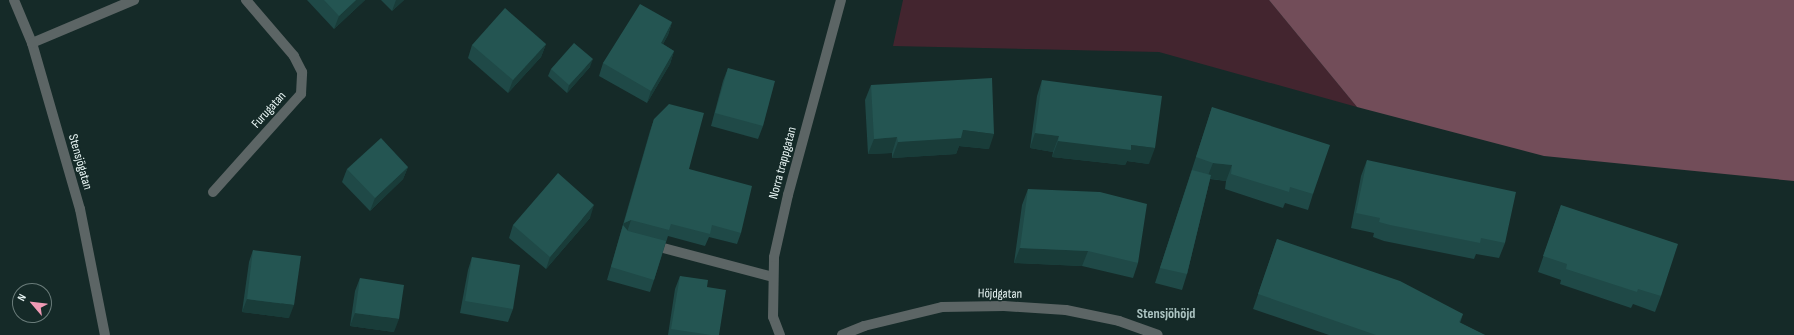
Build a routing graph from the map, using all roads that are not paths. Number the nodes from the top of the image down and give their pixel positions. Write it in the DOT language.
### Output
graph roads {
  1 [pos="14,0"];
  2 [pos="134,0"];
  3 [pos="246,0"];
  4 [pos="840,0"];
  5 [pos="32,43"];
  6 [pos="213,192"];
  7 [pos="640,242"];
  8 [pos="773,277"];
  9 [pos="105,335"];
  10 [pos="780,335"];
  11 [pos="842,335"];
  12 [pos="1158,335"];
  1 -- 5 [label="street, Stensjögatan"];
  2 -- 5 [label="street"];
  3 -- 6 [label="street, Furugatan"];
  4 -- 8 [label="street, Norra trappgatan"];
  5 -- 9 [label="street, Stensjögatan"];
  7 -- 8 [label="street"];
  8 -- 10 [label="street, Norra trappgatan"];
  11 -- 12 [label="street, Höjdgatan"];
}
